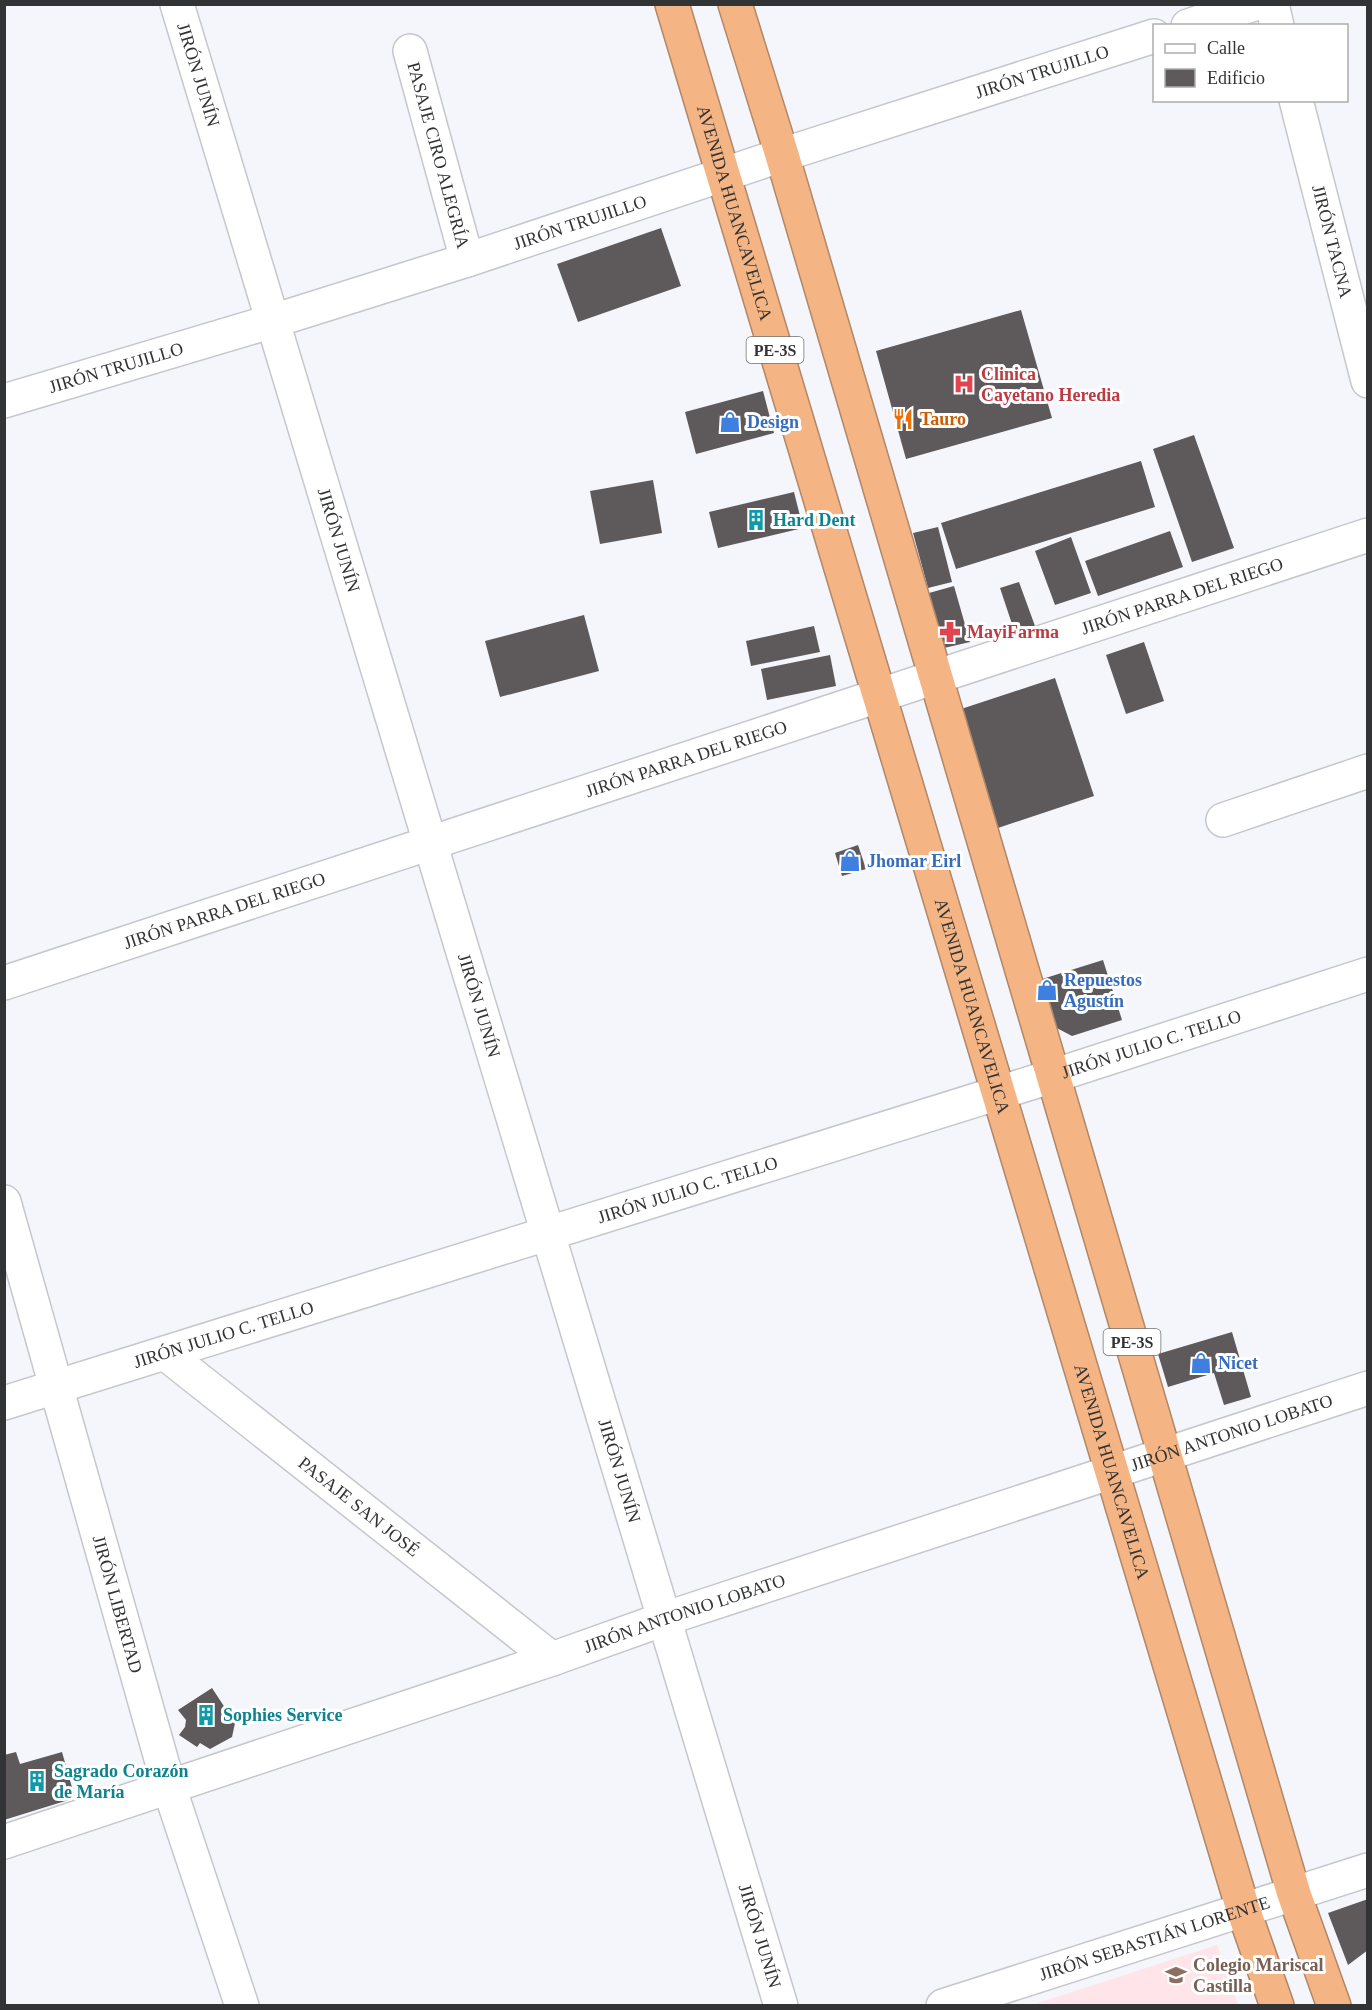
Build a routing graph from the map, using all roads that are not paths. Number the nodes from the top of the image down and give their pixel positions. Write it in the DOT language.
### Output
graph roads {
  1 [pos="177,4"];
  2 [pos="672,4"];
  3 [pos="735,4"];
  4 [pos="1254,4"];
  5 [pos="1272,4"];
  6 [pos="1194,24"];
  7 [pos="1277,24"];
  8 [pos="1153,37"];
  9 [pos="410,51"];
  10 [pos="1297,102"];
  11 [pos="782,155"];
  12 [pos="723,174"];
  13 [pos="467,260"];
  14 [pos="273,321"];
  15 [pos="1368,381"];
  16 [pos="4,401"];
  17 [pos="1368,535"];
  18 [pos="936,677"];
  19 [pos="879,696"];
  20 [pos="1368,771"];
  21 [pos="1223,820"];
  22 [pos="431,844"];
  23 [pos="1368,974"];
  24 [pos="4,983"];
  25 [pos="1053,1076"];
  26 [pos="998,1093"];
  27 [pos="4,1202"];
  28 [pos="549,1234"];
  29 [pos="166,1354"];
  30 [pos="56,1386"];
  31 [pos="1368,1388"];
  32 [pos="4,1403"];
  33 [pos="1165,1454"];
  34 [pos="1111,1471"];
  35 [pos="664,1619"];
  36 [pos="552,1659"];
  37 [pos="169,1787"];
  38 [pos="4,1842"];
  39 [pos="1368,1870"];
  40 [pos="1294,1894"];
  41 [pos="1243,1909"];
  42 [pos="242,2006"];
  43 [pos="781,2006"];
  44 [pos="943,2006"];
  45 [pos="1277,2006"];
  46 [pos="1334,2006"];
  1 -- 14 [label="street, JIRÓN JUNÍN"];
  2 -- 12 [label="highway, AVENIDA HUANCAVELICA / PE-3S"];
  3 -- 11 [label="highway, PE-3S"];
  4 -- 6 [label="street"];
  5 -- 7 [label="street"];
  8 -- 11 [label="street, JIRÓN TRUJILLO"];
  9 -- 13 [label="street, PASAJE CIRO ALEGRÍA"];
  10 -- 15 [label="street, JIRÓN TACNA"];
  11 -- 12 [label="street, JIRÓN TRUJILLO"];
  11 -- 18 [label="highway, PE-3S"];
  12 -- 13 [label="street, JIRÓN TRUJILLO"];
  12 -- 19 [label="highway, AVENIDA HUANCAVELICA / PE-3S"];
  13 -- 14 [label="street, JIRÓN TRUJILLO"];
  14 -- 16 [label="street, JIRÓN TRUJILLO"];
  14 -- 22 [label="street, JIRÓN JUNÍN"];
  17 -- 18 [label="street, JIRÓN PARRA DEL RIEGO"];
  18 -- 19 [label="street, JIRÓN PARRA DEL RIEGO"];
  18 -- 25 [label="highway, PE-3S"];
  19 -- 22 [label="street, JIRÓN PARRA DEL RIEGO"];
  19 -- 26 [label="highway, AVENIDA HUANCAVELICA / PE-3S"];
  20 -- 21 [label="street"];
  22 -- 24 [label="street, JIRÓN PARRA DEL RIEGO"];
  22 -- 28 [label="street, JIRÓN JUNÍN"];
  23 -- 25 [label="street, JIRÓN JULIO C. TELLO"];
  25 -- 26 [label="street, JIRÓN JULIO C. TELLO"];
  25 -- 33 [label="highway, PE-3S"];
  26 -- 28 [label="street, JIRÓN JULIO C. TELLO"];
  26 -- 34 [label="highway, AVENIDA HUANCAVELICA / PE-3S"];
  27 -- 30 [label="street, JIRÓN LIBERTAD"];
  28 -- 29 [label="street, JIRÓN JULIO C. TELLO"];
  28 -- 35 [label="street, JIRÓN JUNÍN"];
  29 -- 30 [label="street, JIRÓN JULIO C. TELLO"];
  29 -- 36 [label="street, PASAJE SAN JOSÉ"];
  30 -- 32 [label="street, JIRÓN JULIO C. TELLO"];
  30 -- 37 [label="street, JIRÓN LIBERTAD"];
  31 -- 33 [label="street, JIRÓN ANTONIO LOBATO"];
  33 -- 34 [label="street, JIRÓN ANTONIO LOBATO"];
  33 -- 40 [label="highway, PE-3S"];
  34 -- 35 [label="street, JIRÓN ANTONIO LOBATO"];
  34 -- 41 [label="highway, AVENIDA HUANCAVELICA / PE-3S"];
  35 -- 36 [label="street, JIRÓN ANTONIO LOBATO"];
  35 -- 43 [label="street, JIRÓN JUNÍN"];
  36 -- 37 [label="street, JIRÓN ANTONIO LOBATO"];
  37 -- 38 [label="street, JIRÓN ANTONIO LOBATO"];
  37 -- 42 [label="street, JIRÓN LIBERTAD"];
  39 -- 40 [label="street, JIRÓN SEBASTIÁN LORENTE"];
  40 -- 41 [label="street, JIRÓN SEBASTIÁN LORENTE"];
  40 -- 46 [label="highway, PE-3S"];
  41 -- 44 [label="street, JIRÓN SEBASTIÁN LORENTE"];
  41 -- 45 [label="highway, AVENIDA HUANCAVELICA / PE-3S"];
}
